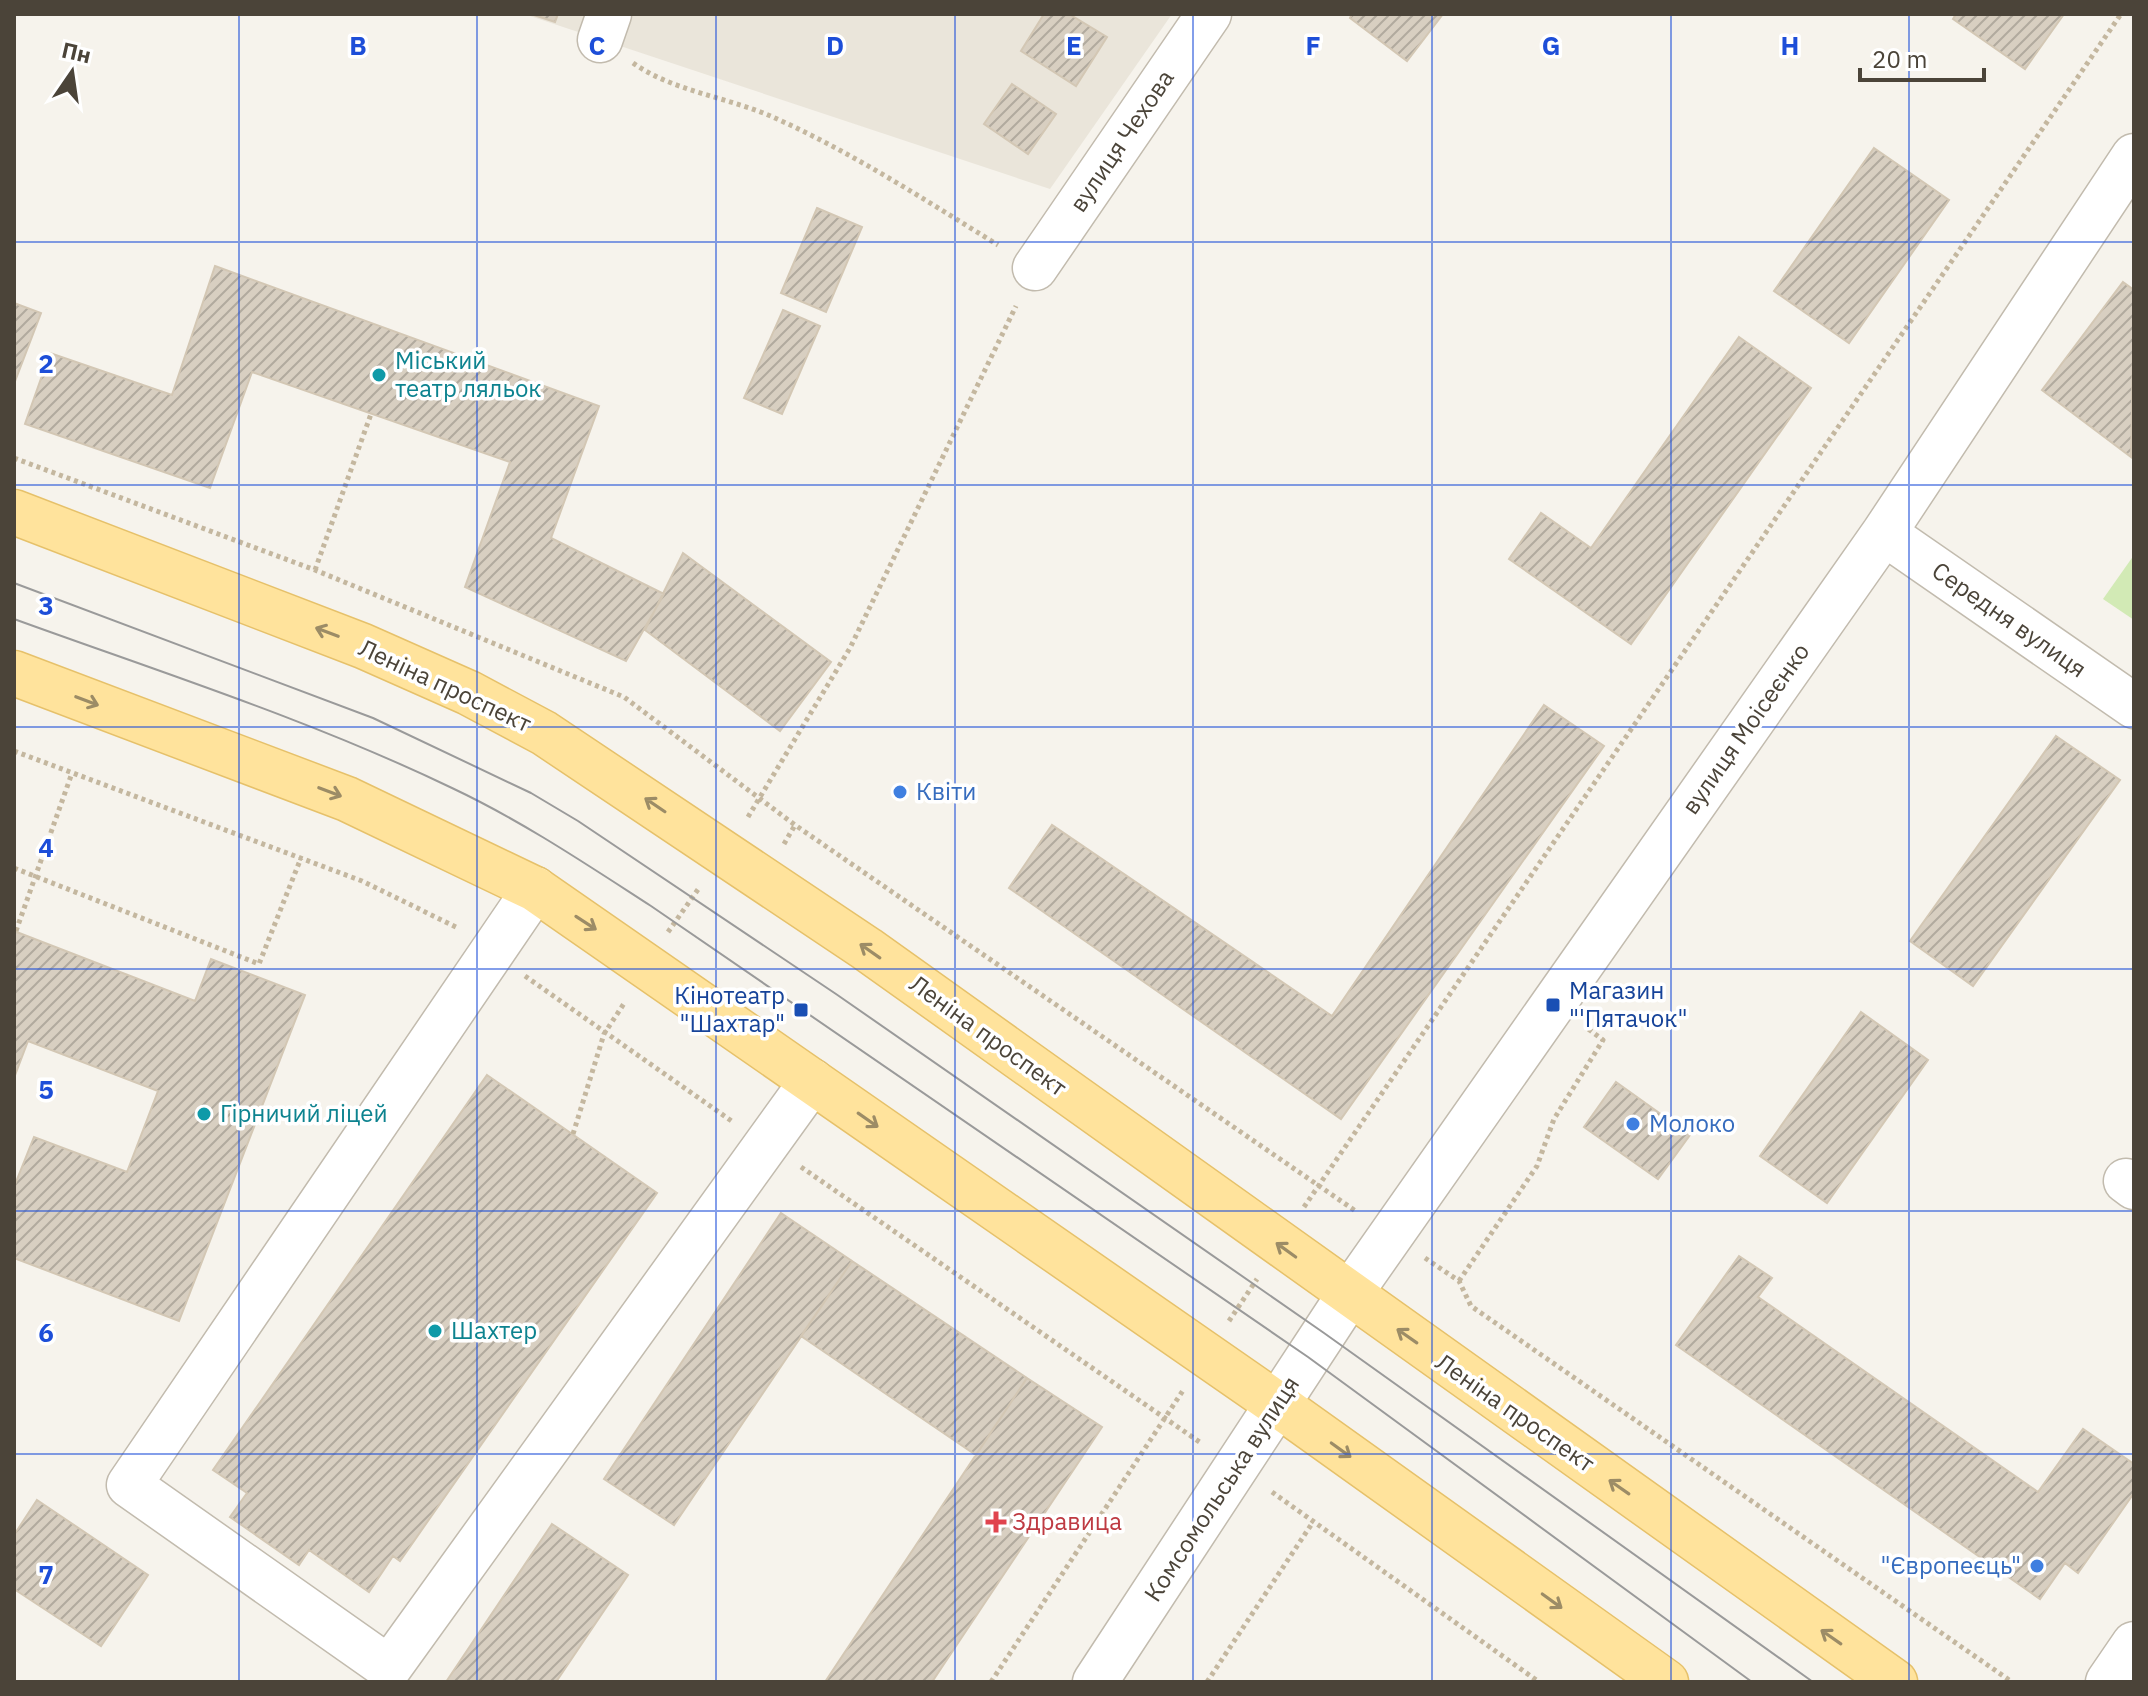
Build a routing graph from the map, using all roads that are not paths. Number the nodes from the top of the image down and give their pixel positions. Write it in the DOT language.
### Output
graph roads {
  1 [pos="1209,14"];
  2 [pos="2134,156"];
  3 [pos="1035,268"];
  4 [pos="14,512"];
  5 [pos="1884,533"];
  6 [pos="14,673"];
  7 [pos="2134,706"];
  8 [pos="535,889"];
  9 [pos="812,1081"];
  10 [pos="1349,1295"];
  11 [pos="1277,1404"];
  12 [pos="2134,1644"];
  13 [pos="1095,1682"];
  14 [pos="1666,1682"];
  15 [pos="1895,1682"];
  16 [pos="2108,1682"];
  1 -- 3 [label="street, вулиця Чехова"];
  2 -- 5 [label="street, вулиця Моісеєнко"];
  10 -- 4 [label="main road, Леніна проспект, one-way"];
  5 -- 7 [label="street, Середня вулиця"];
  5 -- 10 [label="street, вулиця Моісеєнко"];
  6 -- 8 [label="main road, one-way"];
  8 -- 9 [label="main road, one-way"];
  8 -- 9 [label="street"];
  9 -- 11 [label="main road, one-way"];
  10 -- 11 [label="street, Комсомольська вулиця"];
  15 -- 10 [label="main road, Леніна проспект, one-way"];
  11 -- 13 [label="street, Комсомольська вулиця"];
  11 -- 14 [label="main road, one-way"];
  12 -- 16 [label="street"];
}
